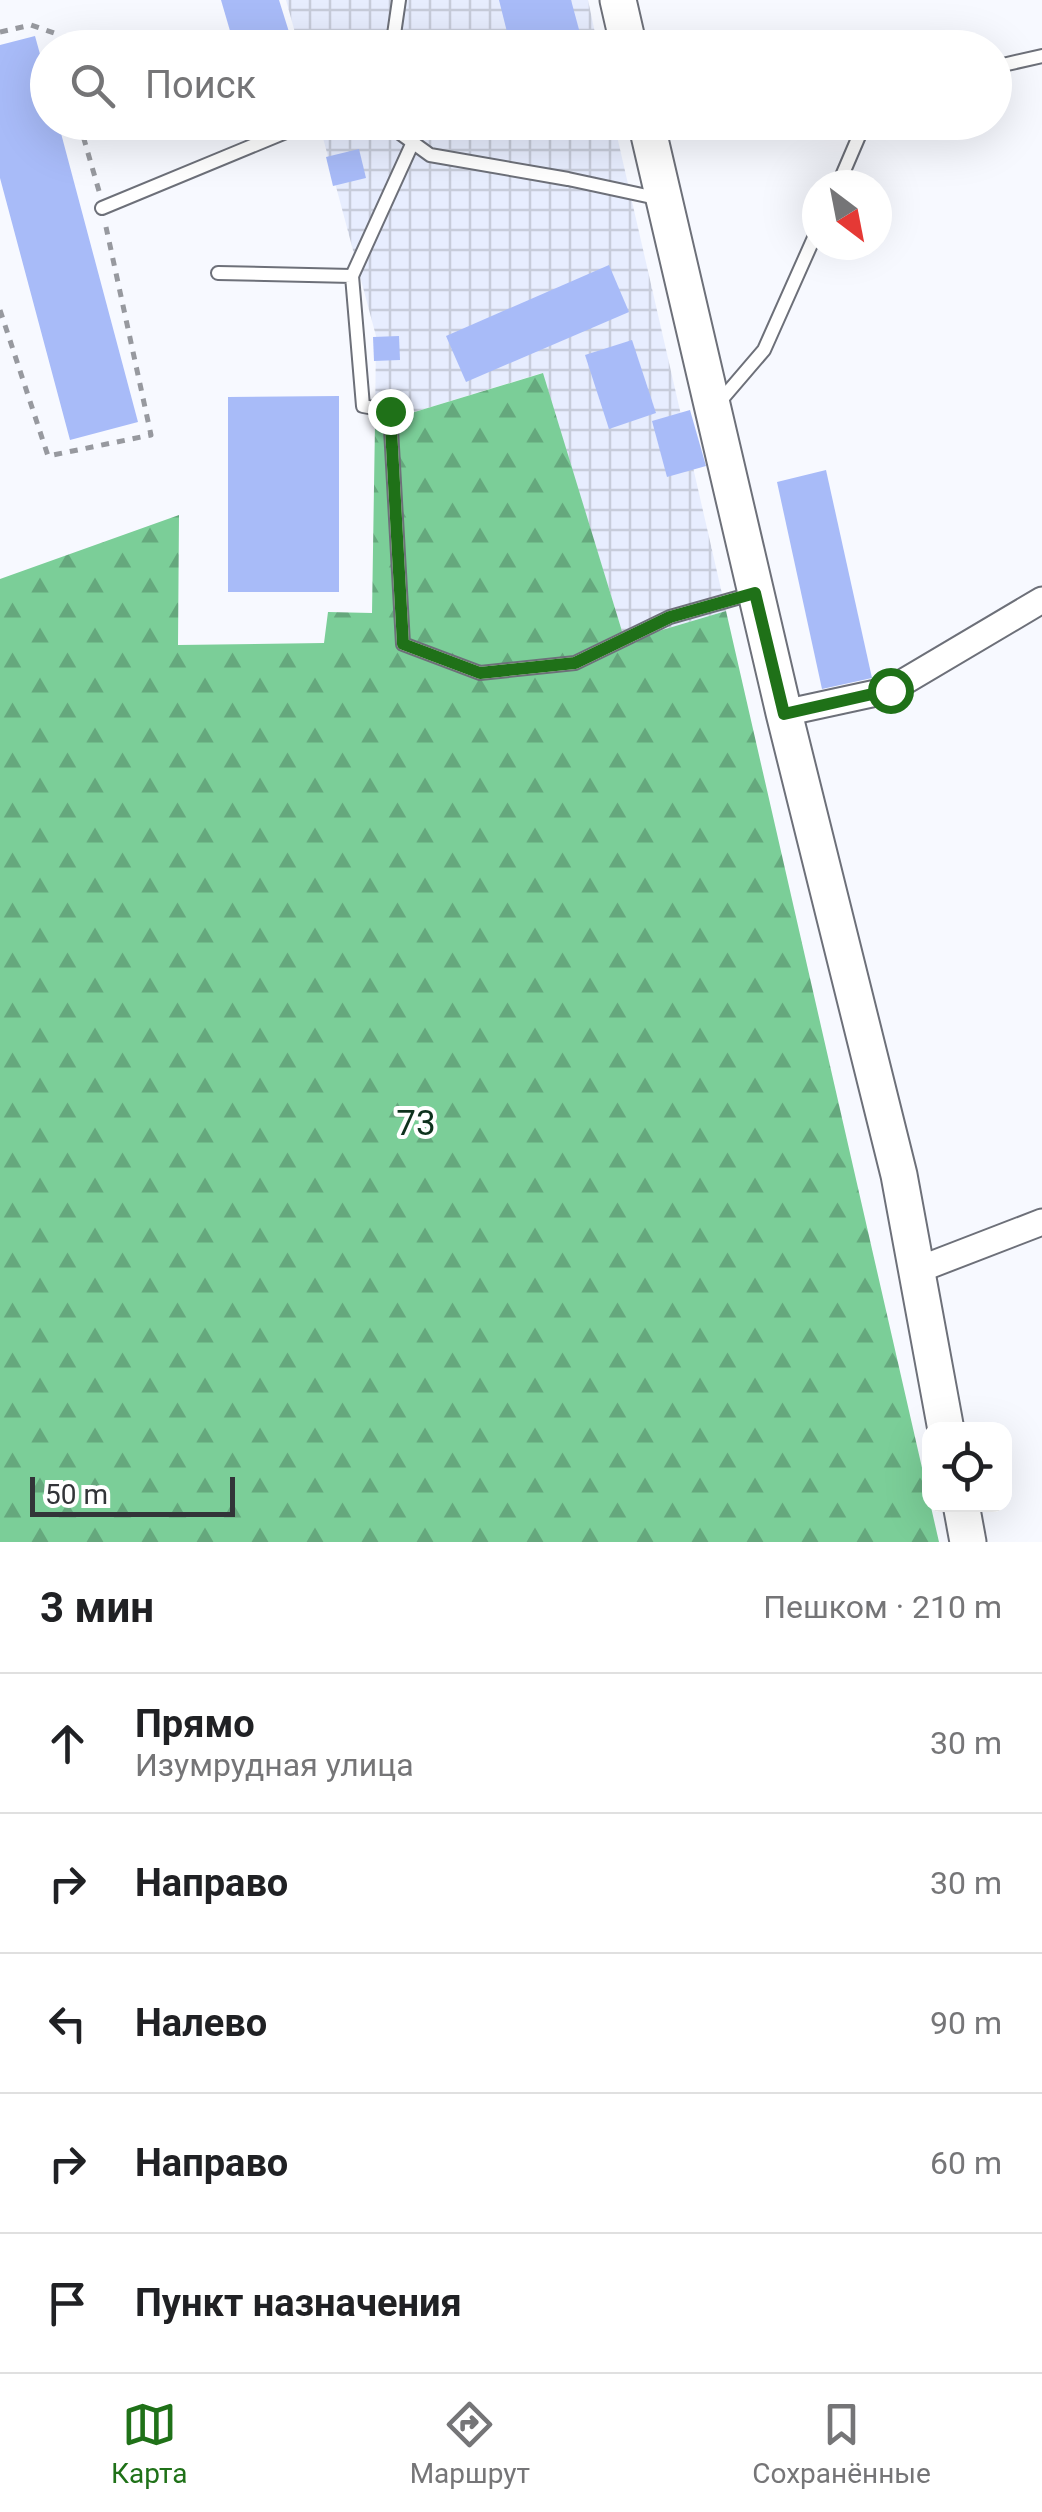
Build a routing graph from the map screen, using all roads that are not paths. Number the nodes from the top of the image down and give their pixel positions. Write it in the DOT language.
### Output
graph roads {
  1 [pos="399,0"];
  2 [pos="618,0"];
  3 [pos="395,30"];
  4 [pos="625,30"];
  5 [pos="1042,56"];
  6 [pos="1012,63"];
  7 [pos="266,140"];
  8 [pos="410,140"];
  9 [pos="650,140"];
  10 [pos="858,140"];
  11 [pos="413,142"];
  12 [pos="845,170"];
  13 [pos="663,200"];
  14 [pos="102,208"];
  15 [pos="804,260"];
  16 [pos="218,273"];
  17 [pos="352,276"];
  18 [pos="712,412"];
  19 [pos="755,593"];
  20 [pos="1042,600"];
  21 [pos="784,714"];
  22 [pos="1042,1222"];
  23 [pos="915,1271"];
  24 [pos="944,1422"];
  25 [pos="962,1512"];
  26 [pos="968,1542"];
  1 -- 3 [label="lane"];
  2 -- 4 [label="street"];
  5 -- 6 [label="lane"];
  7 -- 14 [label="lane"];
  8 -- 11 [label="lane"];
  9 -- 13 [label="street"];
  10 -- 12 [label="lane"];
  11 -- 13 [label="lane"];
  11 -- 17 [label="lane"];
  13 -- 18 [label="street"];
  15 -- 18 [label="lane"];
  16 -- 17 [label="lane"];
  17 -- 19 [label="lane"];
  18 -- 19 [label="street"];
  19 -- 21 [label="street"];
  20 -- 21 [label="street"];
  21 -- 23 [label="street"];
  22 -- 23 [label="street"];
  23 -- 24 [label="street"];
  25 -- 26 [label="street"];
}
